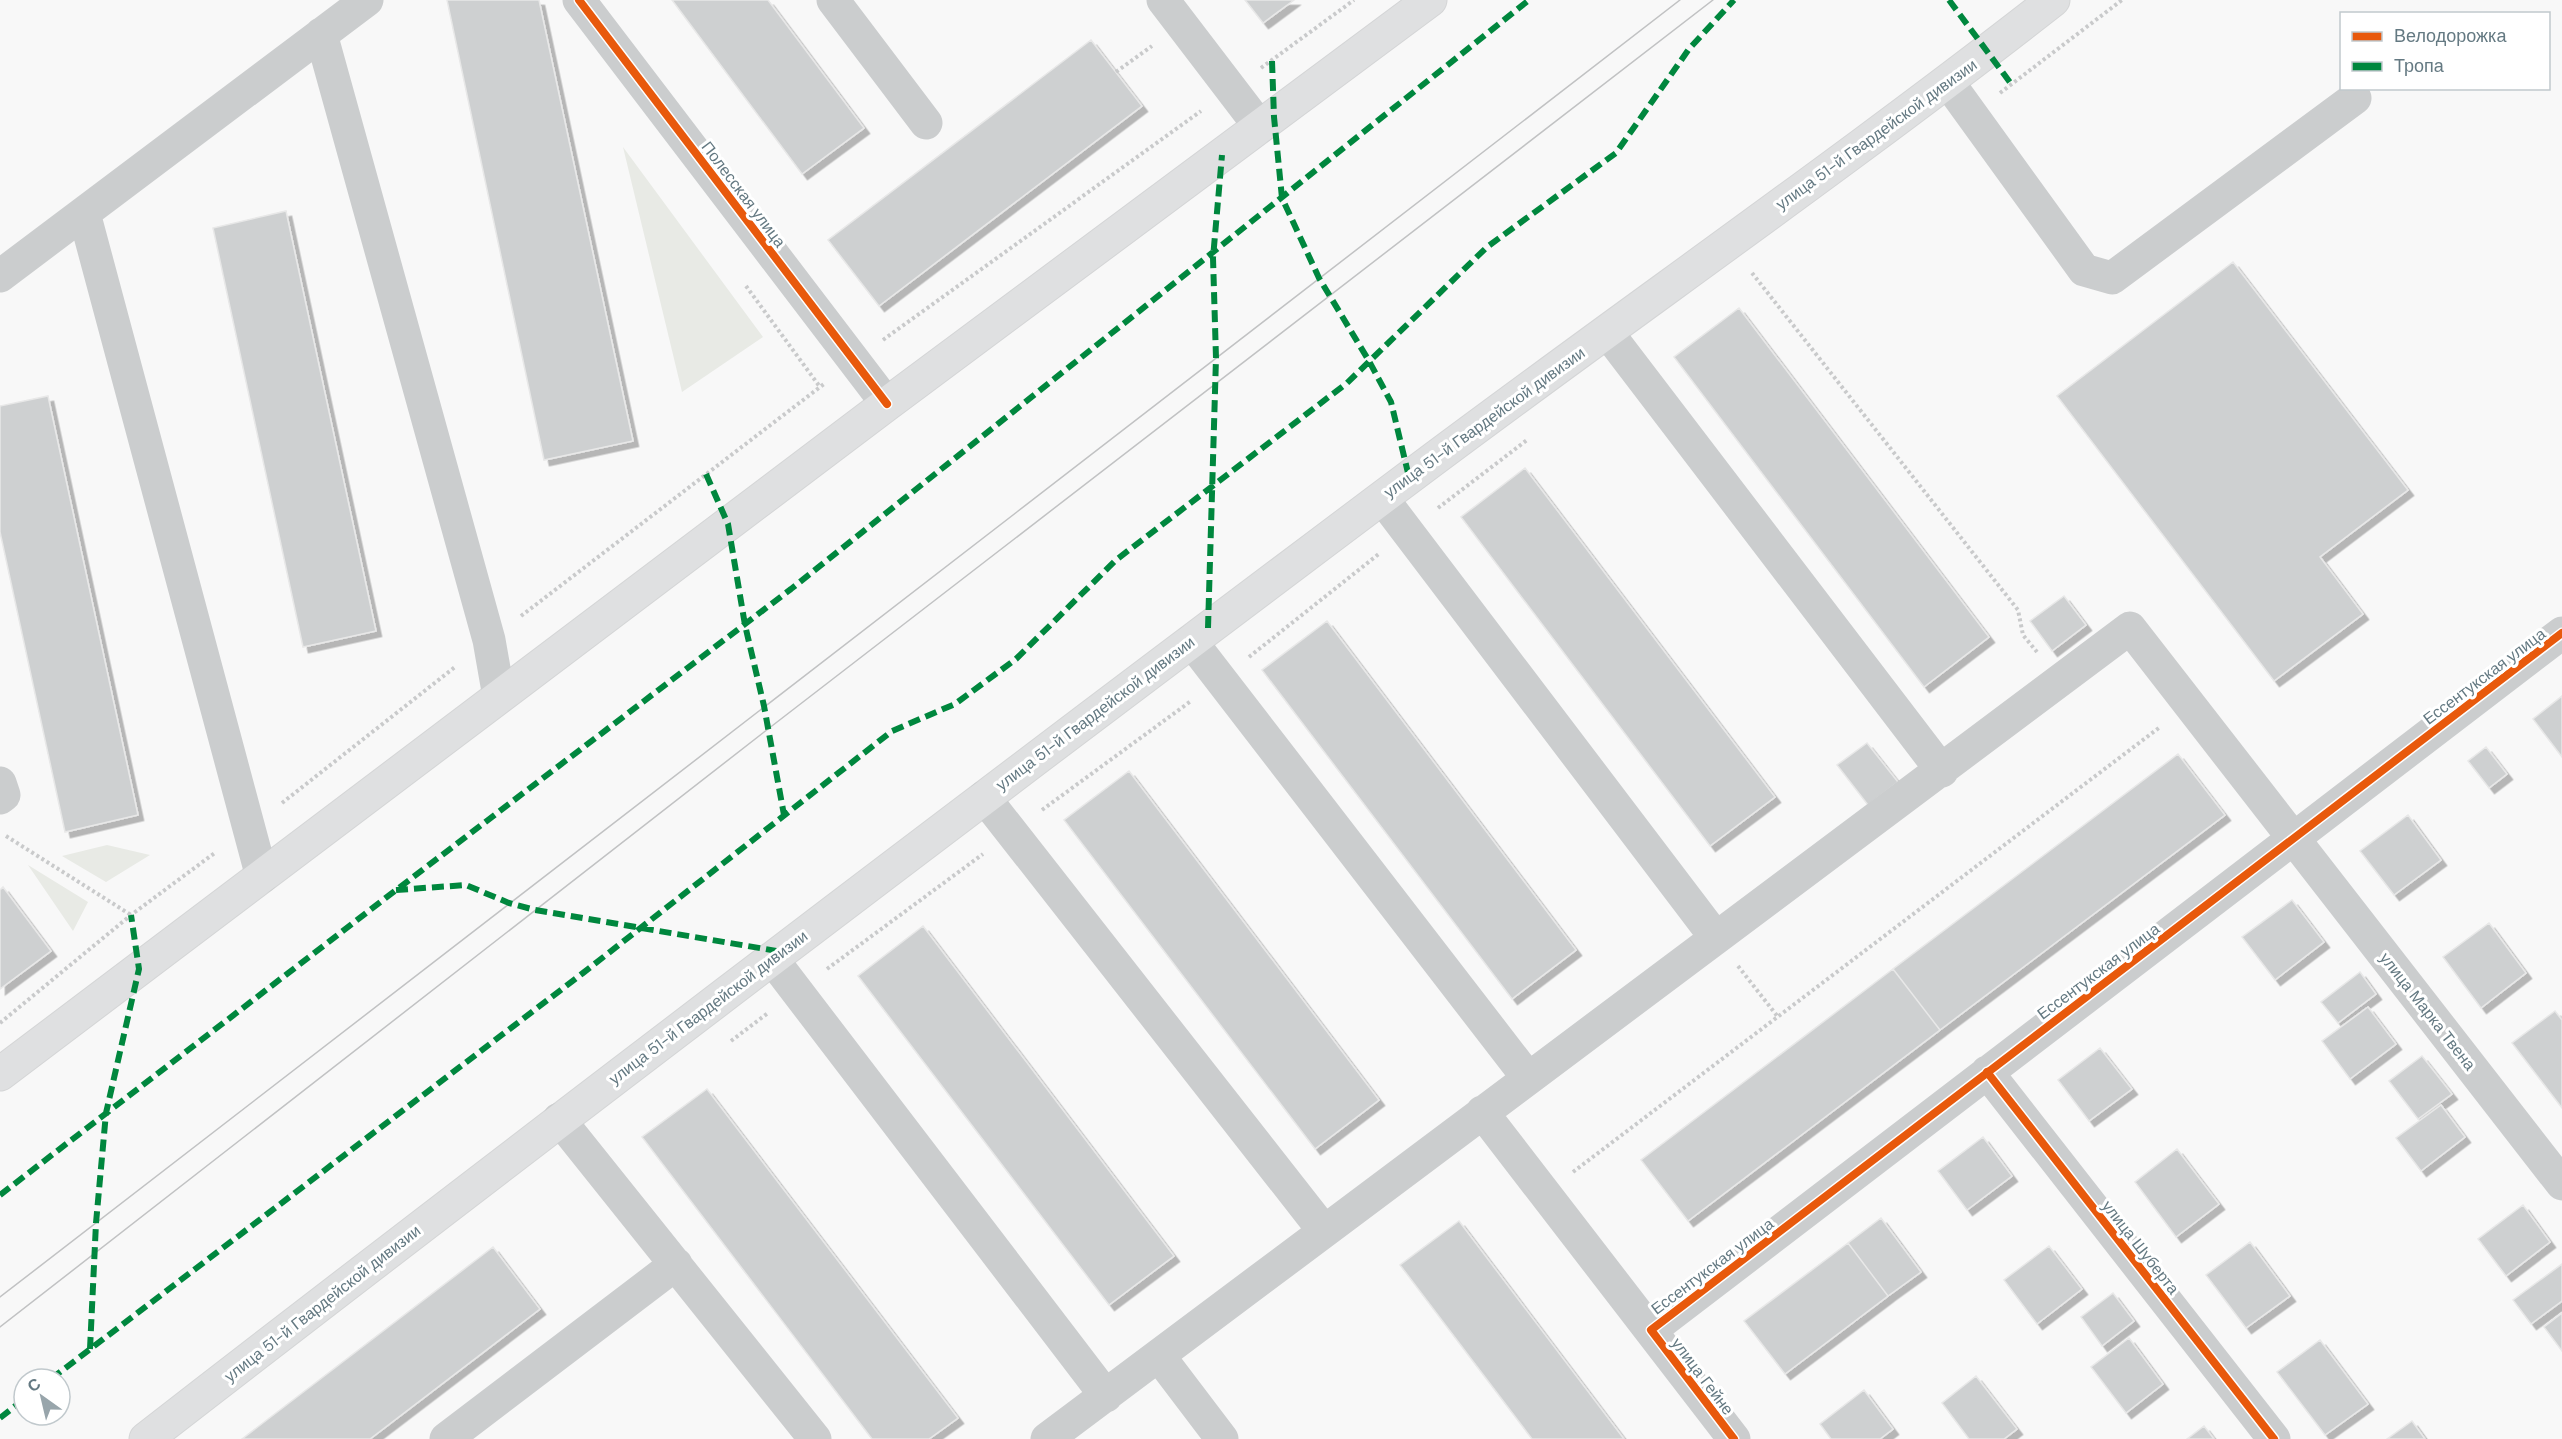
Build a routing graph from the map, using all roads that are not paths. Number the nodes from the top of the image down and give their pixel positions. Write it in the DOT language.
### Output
graph roads {
  1 [pos="367,0"];
  2 [pos="579,0"];
  3 [pos="833,0"];
  4 [pos="1163,0"];
  5 [pos="1430,0"];
  6 [pos="2054,0"];
  7 [pos="321,34"];
  8 [pos="1948,82"];
  9 [pos="2355,98"];
  10 [pos="926,123"];
  11 [pos="1260,127"];
  12 [pos="84,213"];
  13 [pos="0,276"];
  14 [pos="1607,332"];
  15 [pos="887,404"];
  16 [pos="1382,498"];
  17 [pos="2562,633"];
  18 [pos="1191,641"];
  19 [pos="499,697"];
  20 [pos="1942,771"];
  21 [pos="0,783"];
  22 [pos="984,797"];
  23 [pos="0,798"];
  24 [pos="2294,838"];
  25 [pos="262,877"];
  26 [pos="1716,938"];
  27 [pos="772,960"];
  28 [pos="1987,1072"];
  29 [pos="0,1074"];
  30 [pos="1528,1078"];
  31 [pos="1482,1112"];
  32 [pos="559,1119"];
  33 [pos="2562,1184"];
  34 [pos="1324,1231"];
  35 [pos="676,1264"];
  36 [pos="1651,1330"];
  37 [pos="1159,1356"];
  38 [pos="1106,1395"];
  39 [pos="458,1434"];
  40 [pos="146,1439"];
  41 [pos="815,1439"];
  42 [pos="1047,1439"];
  43 [pos="1222,1439"];
  44 [pos="1734,1439"];
  45 [pos="2274,1439"];
  1 -- 7 [label="street"];
  2 -- 15 [label="street, Полесская улица"];
  3 -- 10 [label="street"];
  4 -- 11 [label="street"];
  5 -- 11 [label="main road"];
  6 -- 8 [label="main road, улица 51-й Гвардейской дивизии"];
  7 -- 12 [label="street"];
  7 -- 19 [label="street"];
  8 -- 9 [label="street"];
  8 -- 14 [label="main road, улица 51-й Гвардейской дивизии"];
  11 -- 15 [label="main road"];
  12 -- 13 [label="street"];
  12 -- 25 [label="street"];
  14 -- 16 [label="main road, улица 51-й Гвардейской дивизии"];
  14 -- 20 [label="street"];
  15 -- 19 [label="main road"];
  16 -- 18 [label="main road, улица 51-й Гвардейской дивизии"];
  16 -- 26 [label="street"];
  17 -- 24 [label="street, Ессентукская улица"];
  18 -- 22 [label="main road, улица 51-й Гвардейской дивизии"];
  18 -- 30 [label="street"];
  19 -- 25 [label="main road"];
  20 -- 24 [label="street, улица Марка Твена"];
  20 -- 26 [label="street"];
  21 -- 23 [label="street"];
  22 -- 27 [label="main road, улица 51-й Гвардейской дивизии"];
  22 -- 34 [label="street"];
  24 -- 28 [label="street, Ессентукская улица"];
  24 -- 33 [label="street, улица Марка Твена"];
  25 -- 29 [label="main road"];
  26 -- 30 [label="street"];
  27 -- 32 [label="main road, улица 51-й Гвардейской дивизии"];
  27 -- 38 [label="street"];
  28 -- 36 [label="street, Ессентукская улица"];
  28 -- 45 [label="street, улица Шуберта"];
  30 -- 31 [label="street"];
  31 -- 34 [label="street"];
  31 -- 36 [label="street, улица Гейне"];
  32 -- 35 [label="street"];
  32 -- 40 [label="main road, улица 51-й Гвардейской дивизии"];
  34 -- 37 [label="street"];
  35 -- 39 [label="street"];
  35 -- 41 [label="street"];
  36 -- 44 [label="street, улица Гейне"];
  37 -- 38 [label="street"];
  37 -- 43 [label="street"];
  38 -- 42 [label="street"];
}
